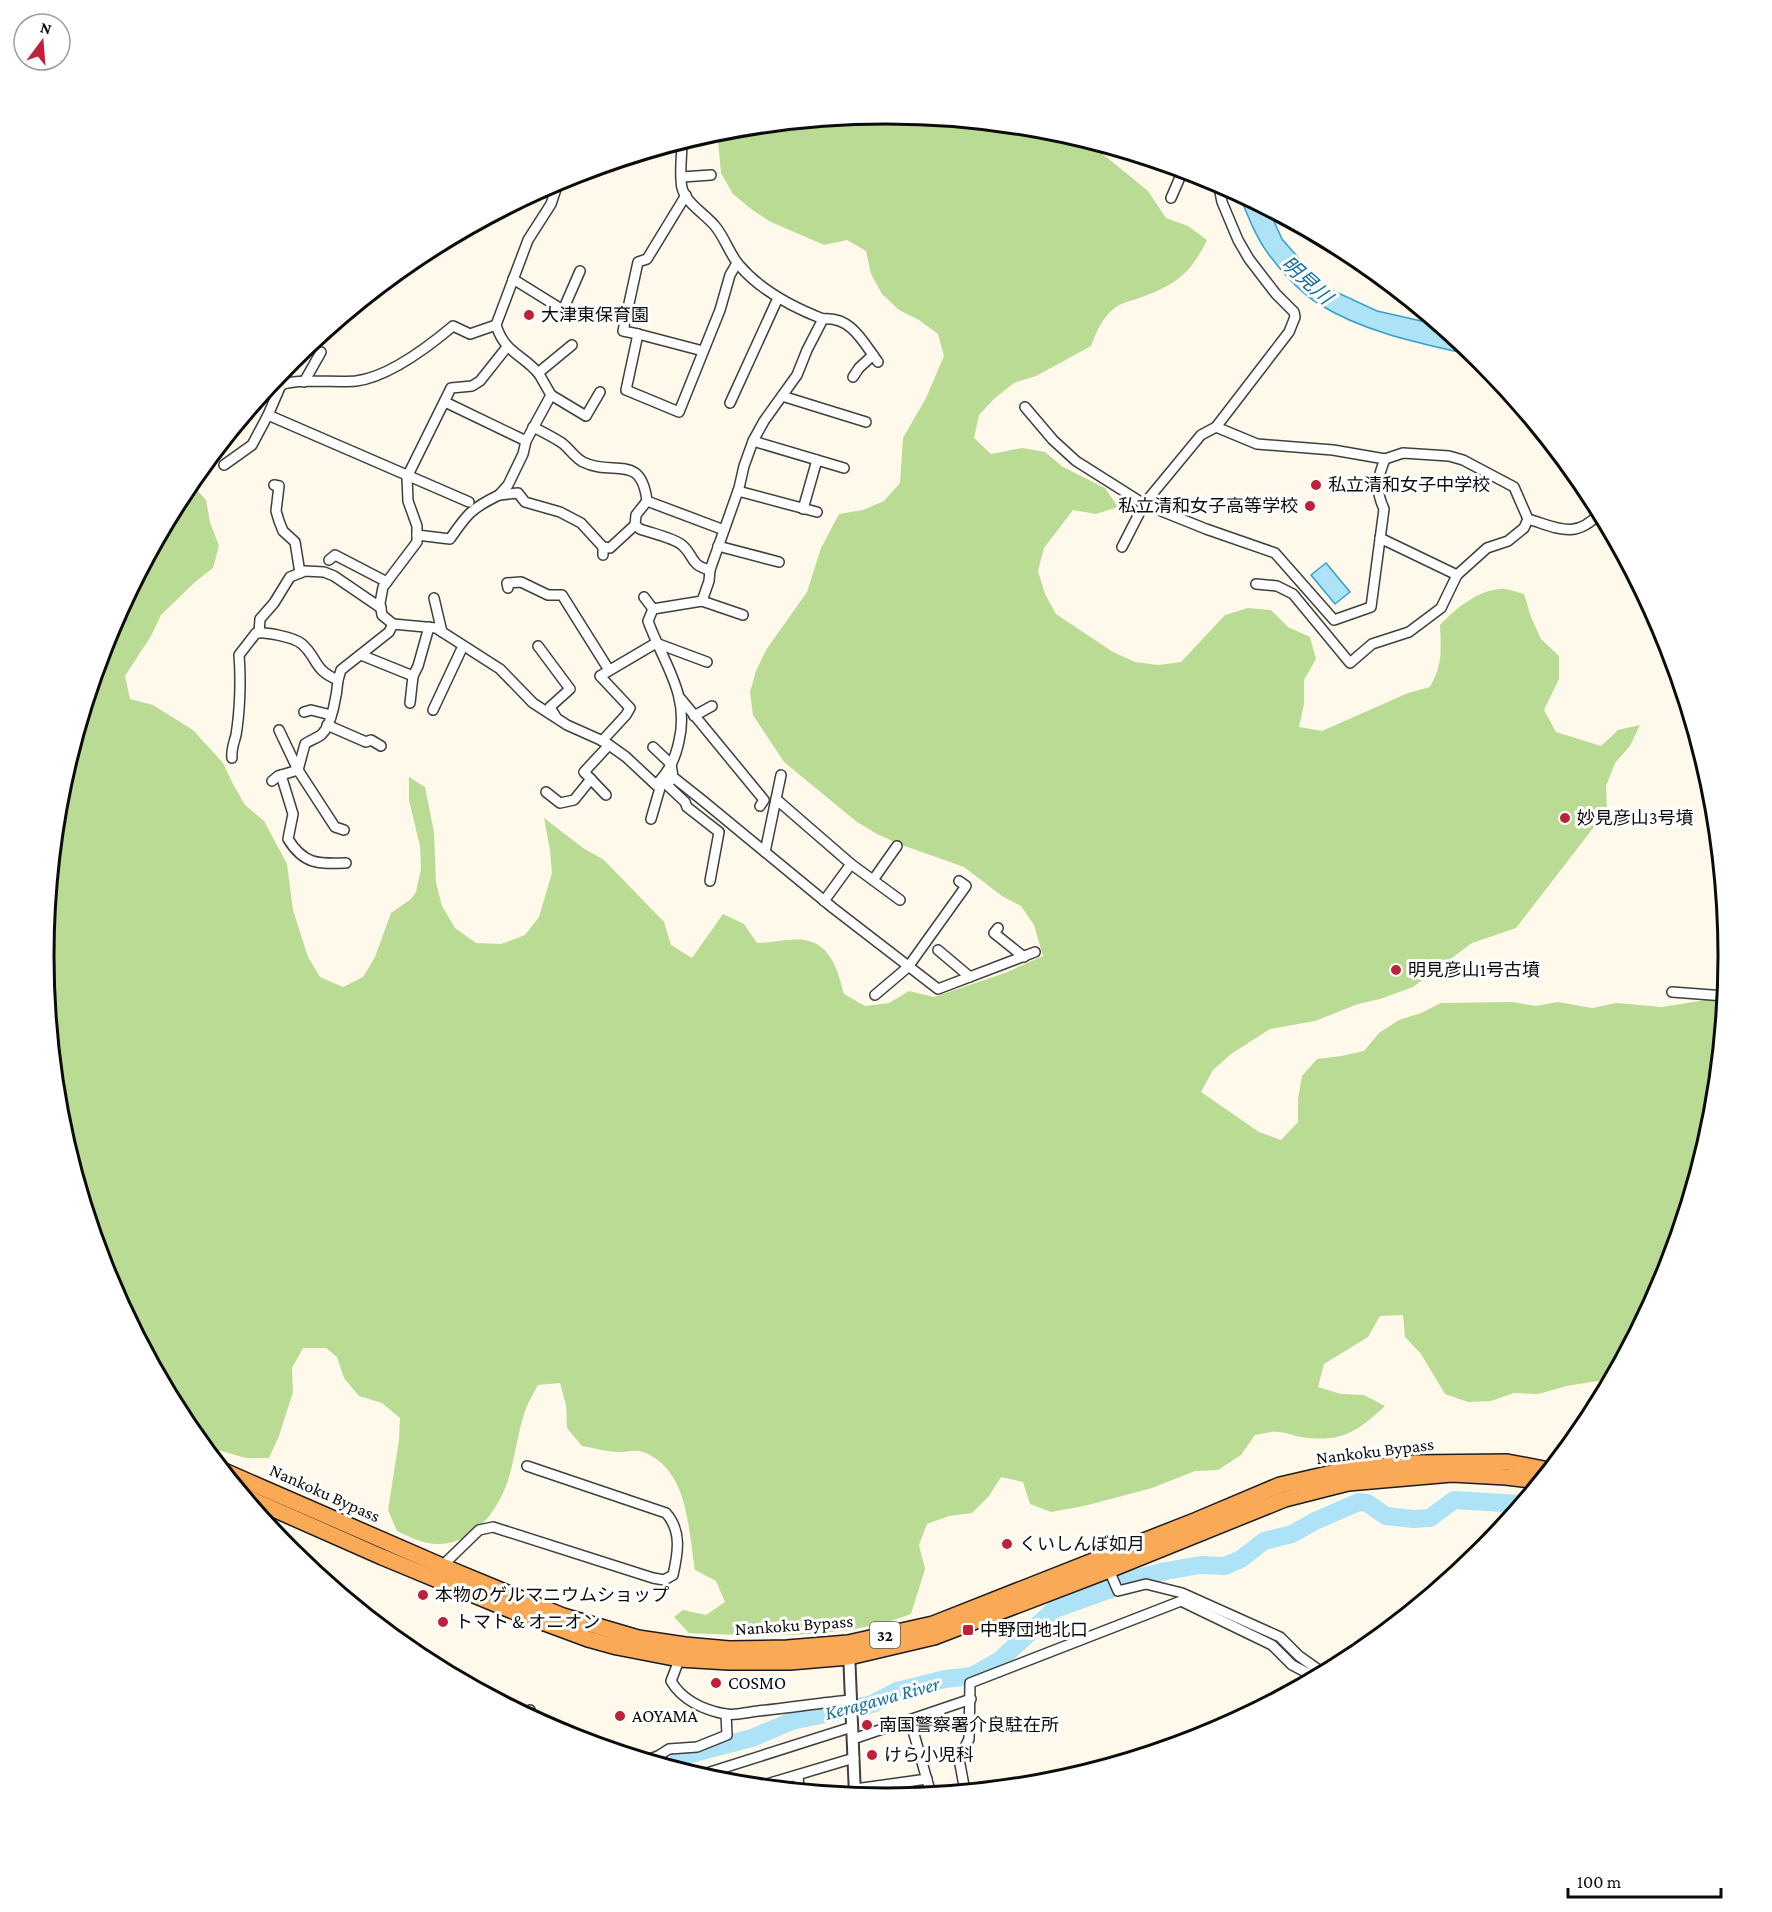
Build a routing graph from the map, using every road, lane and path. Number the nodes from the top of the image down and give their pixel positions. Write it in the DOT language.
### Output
graph roads {
  1 [pos="682,150"];
  2 [pos="711,175"];
  3 [pos="682,177"];
  4 [pos="1180,178"];
  5 [pos="555,193"];
  6 [pos="686,195"];
  7 [pos="1221,195"];
  8 [pos="1171,198"];
  9 [pos="737,263"];
  10 [pos="580,271"];
  11 [pos="513,279"];
  12 [pos="778,298"];
  13 [pos="823,319"];
  14 [pos="496,325"];
  15 [pos="638,334"];
  16 [pos="572,345"];
  17 [pos="507,347"];
  18 [pos="703,351"];
  19 [pos="321,352"];
  20 [pos="538,373"];
  21 [pos="853,377"];
  22 [pos="304,382"];
  23 [pos="282,385"];
  24 [pos="281,386"];
  25 [pos="600,392"];
  26 [pos="551,395"];
  27 [pos="782,396"];
  28 [pos="445,402"];
  29 [pos="730,403"];
  30 [pos="1024,407"];
  31 [pos="268,415"];
  32 [pos="866,422"];
  33 [pos="533,427"];
  34 [pos="1216,427"];
  35 [pos="526,441"];
  36 [pos="753,441"];
  37 [pos="1385,459"];
  38 [pos="816,460"];
  39 [pos="224,465"];
  40 [pos="844,468"];
  41 [pos="407,477"];
  42 [pos="274,485"];
  43 [pos="738,491"];
  44 [pos="499,495"];
  45 [pos="647,501"];
  46 [pos="469,502"];
  47 [pos="1144,504"];
  48 [pos="804,509"];
  49 [pos="817,512"];
  50 [pos="1528,519"];
  51 [pos="1594,519"];
  52 [pos="635,525"];
  53 [pos="724,530"];
  54 [pos="417,535"];
  55 [pos="1380,538"];
  56 [pos="718,546"];
  57 [pos="1122,547"];
  58 [pos="329,560"];
  59 [pos="779,562"];
  60 [pos="710,570"];
  61 [pos="300,573"];
  62 [pos="1457,575"];
  63 [pos="387,582"];
  64 [pos="1256,584"];
  65 [pos="508,588"];
  66 [pos="644,597"];
  67 [pos="434,598"];
  68 [pos="702,601"];
  69 [pos="381,608"];
  70 [pos="653,609"];
  71 [pos="743,615"];
  72 [pos="393,624"];
  73 [pos="429,627"];
  74 [pos="442,632"];
  75 [pos="259,633"];
  76 [pos="656,643"];
  77 [pos="463,646"];
  78 [pos="538,646"];
  79 [pos="361,655"];
  80 [pos="707,662"];
  81 [pos="609,670"];
  82 [pos="413,676"];
  83 [pos="338,680"];
  84 [pos="681,699"];
  85 [pos="410,703"];
  86 [pos="712,706"];
  87 [pos="433,710"];
  88 [pos="304,712"];
  89 [pos="331,715"];
  90 [pos="694,716"];
  91 [pos="557,719"];
  92 [pos="327,725"];
  93 [pos="279,730"];
  94 [pos="605,743"];
  95 [pos="381,746"];
  96 [pos="653,747"];
  97 [pos="231,758"];
  98 [pos="671,764"];
  99 [pos="298,770"];
  100 [pos="281,775"];
  101 [pos="781,775"];
  102 [pos="673,777"];
  103 [pos="591,779"];
  104 [pos="272,780"];
  105 [pos="658,787"];
  106 [pos="546,792"];
  107 [pos="606,795"];
  108 [pos="776,799"];
  109 [pos="760,806"];
  110 [pos="687,807"];
  111 [pos="651,819"];
  112 [pos="344,830"];
  113 [pos="897,846"];
  114 [pos="765,852"];
  115 [pos="346,863"];
  116 [pos="851,864"];
  117 [pos="710,880"];
  118 [pos="873,880"];
  119 [pos="959,881"];
  120 [pos="900,900"];
  121 [pos="824,901"];
  122 [pos="998,928"];
  123 [pos="938,951"];
  124 [pos="1035,952"];
  125 [pos="1024,957"];
  126 [pos="908,967"];
  127 [pos="970,977"];
  128 [pos="1672,992"];
  129 [pos="875,995"];
  130 [pos="1717,995"];
  131 [pos="527,1466"];
  132 [pos="1541,1468"];
  133 [pos="238,1478"];
  134 [pos="1532,1480"];
  135 [pos="258,1502"];
  136 [pos="1109,1570"];
  137 [pos="438,1571"];
  138 [pos="848,1650"];
  139 [pos="682,1652"];
  140 [pos="1316,1668"];
  141 [pos="1308,1673"];
  142 [pos="971,1699"];
  143 [pos="851,1712"];
  144 [pos="726,1714"];
  145 [pos="910,1720"];
  146 [pos="853,1739"];
  147 [pos="658,1756"];
  148 [pos="854,1758"];
  149 [pos="714,1770"];
  150 [pos="798,1775"];
  151 [pos="927,1779"];
  152 [pos="777,1781"];
  153 [pos="799,1783"];
  154 [pos="964,1784"];
  155 [pos="929,1786"];
  156 [pos="855,1787"];
  157 [pos="879,1788"];
  1 -- 3 [label="street"];
  2 -- 3 [label="street"];
  3 -- 6 [label="street"];
  4 -- 8 [label="street"];
  5 -- 11 [label="street"];
  6 -- 9 [label="street"];
  6 -- 15 [label="street"];
  7 -- 34 [label="street"];
  9 -- 12 [label="street"];
  9 -- 18 [label="street"];
  10 -- 11 [label="street"];
  11 -- 14 [label="street"];
  12 -- 13 [label="street"];
  12 -- 29 [label="street"];
  13 -- 21 [label="street"];
  13 -- 27 [label="street"];
  14 -- 17 [label="street"];
  14 -- 22 [label="street"];
  15 -- 18 [label="street"];
  15 -- 18 [label="street"];
  16 -- 20 [label="street"];
  17 -- 20 [label="street"];
  17 -- 28 [label="street"];
  19 -- 22 [label="street"];
  20 -- 26 [label="street"];
  22 -- 23 [label="street"];
  24 -- 31 [label="street"];
  25 -- 26 [label="street"];
  26 -- 33 [label="street"];
  27 -- 32 [label="street"];
  27 -- 36 [label="street"];
  28 -- 35 [label="street"];
  28 -- 41 [label="street"];
  30 -- 47 [label="street"];
  31 -- 39 [label="street"];
  31 -- 41 [label="street"];
  33 -- 35 [label="street"];
  33 -- 45 [label="street"];
  34 -- 37 [label="street"];
  34 -- 47 [label="street"];
  35 -- 44 [label="street"];
  36 -- 38 [label="street"];
  36 -- 43 [label="street"];
  37 -- 50 [label="street"];
  37 -- 55 [label="street"];
  38 -- 40 [label="street"];
  38 -- 48 [label="street"];
  41 -- 46 [label="street"];
  41 -- 54 [label="street"];
  42 -- 61 [label="street"];
  43 -- 48 [label="street"];
  43 -- 53 [label="street"];
  44 -- 52 [label="street"];
  44 -- 54 [label="street"];
  45 -- 52 [label="street"];
  45 -- 53 [label="street"];
  47 -- 55 [label="street"];
  47 -- 57 [label="street"];
  48 -- 49 [label="street"];
  50 -- 51 [label="street"];
  50 -- 62 [label="street"];
  52 -- 60 [label="street"];
  53 -- 56 [label="street"];
  54 -- 63 [label="street"];
  55 -- 62 [label="street"];
  56 -- 59 [label="street"];
  56 -- 60 [label="street"];
  58 -- 63 [label="street"];
  60 -- 68 [label="street"];
  61 -- 69 [label="street"];
  61 -- 75 [label="street"];
  62 -- 64 [label="street"];
  63 -- 69 [label="street"];
  65 -- 81 [label="street"];
  66 -- 70 [label="street"];
  67 -- 74 [label="street"];
  68 -- 70 [label="street"];
  68 -- 71 [label="street"];
  69 -- 72 [label="street"];
  70 -- 76 [label="street"];
  72 -- 73 [label="street"];
  72 -- 79 [label="street"];
  73 -- 74 [label="street"];
  73 -- 82 [label="street"];
  74 -- 77 [label="street"];
  75 -- 83 [label="street"];
  75 -- 97 [label="street"];
  76 -- 80 [label="street"];
  76 -- 81 [label="street"];
  76 -- 84 [label="street"];
  77 -- 87 [label="street"];
  77 -- 91 [label="street"];
  78 -- 91 [label="street"];
  79 -- 82 [label="street"];
  79 -- 83 [label="street"];
  81 -- 94 [label="street"];
  82 -- 85 [label="street"];
  83 -- 89 [label="street"];
  84 -- 90 [label="street"];
  84 -- 98 [label="street"];
  86 -- 90 [label="street"];
  88 -- 89 [label="street"];
  89 -- 92 [label="street"];
  90 -- 109 [label="street"];
  91 -- 94 [label="street"];
  92 -- 95 [label="street"];
  92 -- 99 [label="street"];
  93 -- 99 [label="street"];
  94 -- 103 [label="street"];
  94 -- 105 [label="street"];
  96 -- 98 [label="street"];
  98 -- 102 [label="street"];
  98 -- 105 [label="street"];
  99 -- 100 [label="street"];
  99 -- 112 [label="street"];
  100 -- 104 [label="street"];
  100 -- 115 [label="street"];
  101 -- 108 [label="street"];
  102 -- 110 [label="street"];
  102 -- 114 [label="street"];
  103 -- 106 [label="street"];
  103 -- 107 [label="street"];
  105 -- 110 [label="street"];
  105 -- 111 [label="street"];
  108 -- 114 [label="street"];
  108 -- 116 [label="street"];
  110 -- 117 [label="street"];
  113 -- 118 [label="street"];
  114 -- 121 [label="street"];
  116 -- 118 [label="street"];
  116 -- 121 [label="street"];
  118 -- 120 [label="street"];
  119 -- 126 [label="street"];
  121 -- 126 [label="street"];
  122 -- 125 [label="street"];
  123 -- 127 [label="street"];
  124 -- 125 [label="street"];
  125 -- 127 [label="street"];
  126 -- 127 [label="street"];
  126 -- 129 [label="street"];
  128 -- 130 [label="street"];
  131 -- 137 [label="street"];
  132 -- 138 [label="highway, Nankoku Bypass / 32"];
  133 -- 137 [label="highway, Nankoku Bypass / 32"];
  134 -- 136 [label="highway, Nankoku Bypass / 32"];
  135 -- 137 [label="highway, Nankoku Bypass / 32"];
  136 -- 138 [label="highway, Nankoku Bypass / 32"];
  136 -- 140 [label="street"];
  137 -- 139 [label="highway, Nankoku Bypass / 32"];
  138 -- 139 [label="highway, Nankoku Bypass / 32"];
  138 -- 143 [label="street"];
  139 -- 144 [label="street"];
  141 -- 142 [label="street"];
  142 -- 145 [label="street"];
  142 -- 154 [label="street"];
  143 -- 144 [label="street"];
  143 -- 146 [label="street"];
  143 -- 149 [label="street"];
  144 -- 147 [label="street"];
  145 -- 146 [label="street"];
  145 -- 151 [label="street"];
  146 -- 148 [label="street"];
  148 -- 150 [label="street"];
  148 -- 156 [label="street"];
  150 -- 152 [label="street"];
  150 -- 153 [label="street"];
  151 -- 155 [label="street"];
  151 -- 157 [label="street"];
}
